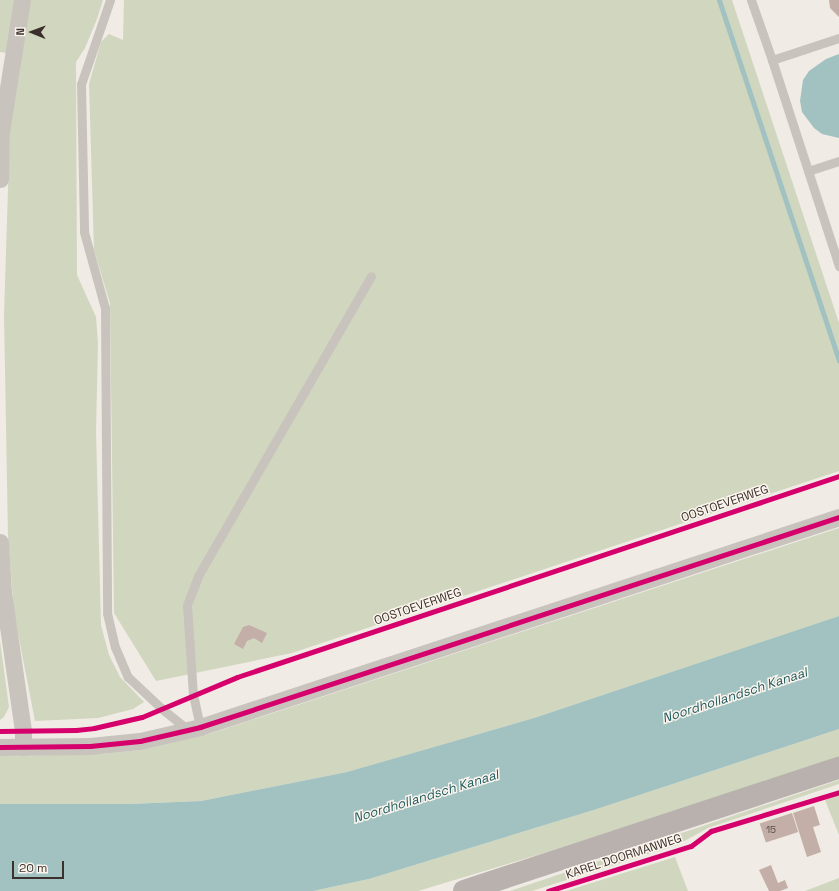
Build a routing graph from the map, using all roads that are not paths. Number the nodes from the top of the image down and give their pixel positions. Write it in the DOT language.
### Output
graph roads {
  1 [pos="22,0"];
  2 [pos="110,0"];
  3 [pos="751,0"];
  4 [pos="839,38"];
  5 [pos="772,60"];
  6 [pos="839,161"];
  7 [pos="808,171"];
  8 [pos="0,179"];
  9 [pos="839,266"];
  10 [pos="370,276"];
  11 [pos="839,517"];
  12 [pos="0,542"];
  13 [pos="194,728"];
  14 [pos="0,747"];
  15 [pos="23,747"];
  16 [pos="839,768"];
  17 [pos="464,891"];
  1 -- 8 [label="street"];
  2 -- 13 [label="lane"];
  3 -- 5 [label="lane"];
  4 -- 5 [label="lane"];
  5 -- 7 [label="lane"];
  6 -- 7 [label="lane"];
  7 -- 9 [label="lane"];
  10 -- 13 [label="lane"];
  11 -- 13 [label="street"];
  12 -- 15 [label="street"];
  13 -- 15 [label="street"];
  14 -- 15 [label="street"];
  16 -- 17 [label="main road, KAREL DOORMANWEG"];
}
